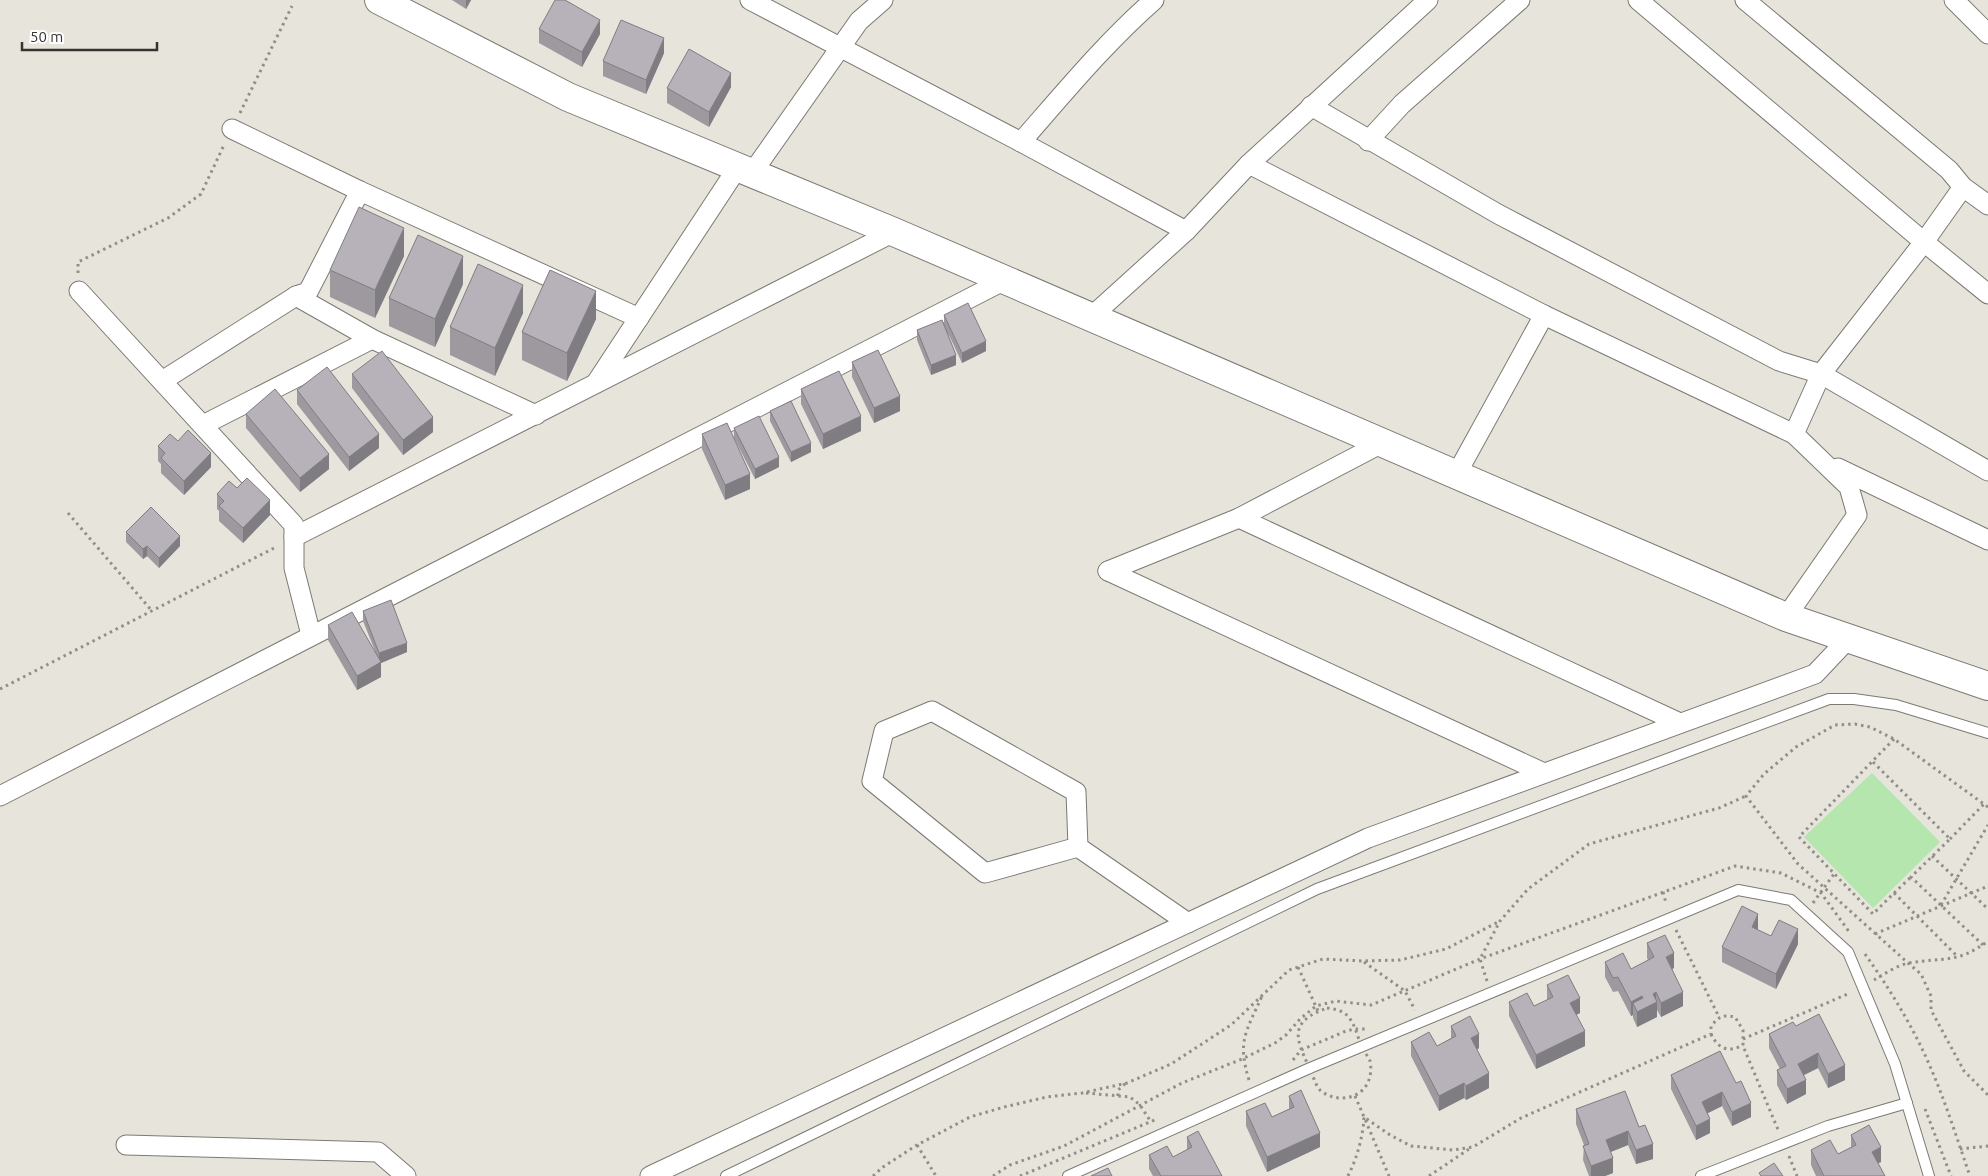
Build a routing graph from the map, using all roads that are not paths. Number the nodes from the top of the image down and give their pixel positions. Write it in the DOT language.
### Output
graph roads {
  1 [pos="378,0"];
  2 [pos="750,0"];
  3 [pos="883,0"];
  4 [pos="1154,0"];
  5 [pos="1428,0"];
  6 [pos="1520,0"];
  7 [pos="1638,0"];
  8 [pos="1745,0"];
  9 [pos="1954,0"];
  10 [pos="1988,34"];
  11 [pos="840,48"];
  12 [pos="1311,106"];
  13 [pos="232,129"];
  14 [pos="1368,141"];
  15 [pos="1021,142"];
  16 [pos="1249,164"];
  17 [pos="745,170"];
  18 [pos="1963,187"];
  19 [pos="360,191"];
  20 [pos="1988,205"];
  21 [pos="1186,231"];
  22 [pos="894,232"];
  23 [pos="1924,242"];
  24 [pos="1005,280"];
  25 [pos="79,291"];
  26 [pos="1988,294"];
  27 [pos="296,296"];
  28 [pos="1544,315"];
  29 [pos="1091,317"];
  30 [pos="639,318"];
  31 [pos="372,338"];
  32 [pos="1821,374"];
  33 [pos="162,381"];
  34 [pos="595,384"];
  35 [pos="536,415"];
  36 [pos="203,425"];
  37 [pos="1794,434"];
  38 [pos="1382,443"];
  39 [pos="1821,460"];
  40 [pos="1988,471"];
  41 [pos="1456,475"];
  42 [pos="1239,518"];
  43 [pos="294,537"];
  44 [pos="1988,540"];
  45 [pos="1786,617"];
  46 [pos="311,635"];
  47 [pos="1849,638"];
  48 [pos="1988,686"];
  49 [pos="1680,723"];
  50 [pos="1988,733"];
  51 [pos="1544,773"];
  52 [pos="0,796"];
  53 [pos="1078,847"];
  54 [pos="1188,923"];
  55 [pos="1907,1103"];
  56 [pos="126,1145"];
  57 [pos="406,1176"];
  58 [pos="650,1176"];
  59 [pos="726,1176"];
  60 [pos="1068,1176"];
  61 [pos="1702,1176"];
  62 [pos="1929,1176"];
  1 -- 17 [label="main road"];
  2 -- 11 [label="street"];
  3 -- 11 [label="street"];
  4 -- 15 [label="street"];
  5 -- 12 [label="street"];
  6 -- 14 [label="street"];
  7 -- 23 [label="street"];
  8 -- 18 [label="street"];
  9 -- 10 [label="street"];
  11 -- 15 [label="street"];
  11 -- 17 [label="street"];
  12 -- 14 [label="street"];
  12 -- 16 [label="street"];
  13 -- 19 [label="street"];
  14 -- 32 [label="street"];
  15 -- 21 [label="street"];
  16 -- 21 [label="street"];
  16 -- 28 [label="street"];
  17 -- 22 [label="main road"];
  17 -- 30 [label="street"];
  18 -- 20 [label="street"];
  18 -- 23 [label="street"];
  19 -- 27 [label="street"];
  19 -- 30 [label="street"];
  21 -- 29 [label="street"];
  22 -- 24 [label="main road"];
  22 -- 34 [label="street"];
  23 -- 26 [label="street"];
  23 -- 32 [label="street"];
  24 -- 29 [label="main road"];
  24 -- 46 [label="street"];
  25 -- 33 [label="street"];
  27 -- 31 [label="street"];
  27 -- 33 [label="street"];
  28 -- 37 [label="street"];
  28 -- 41 [label="street"];
  29 -- 38 [label="main road"];
  30 -- 34 [label="street"];
  31 -- 35 [label="street"];
  31 -- 36 [label="street"];
  32 -- 37 [label="street"];
  32 -- 40 [label="street"];
  33 -- 36 [label="street"];
  34 -- 35 [label="street"];
  35 -- 43 [label="street"];
  36 -- 43 [label="street"];
  37 -- 39 [label="street"];
  38 -- 41 [label="main road"];
  38 -- 42 [label="street"];
  39 -- 44 [label="street"];
  39 -- 45 [label="street"];
  41 -- 45 [label="main road"];
  42 -- 49 [label="street"];
  42 -- 51 [label="street"];
  43 -- 46 [label="street"];
  45 -- 47 [label="main road"];
  46 -- 52 [label="street"];
  47 -- 48 [label="main road"];
  47 -- 49 [label="street"];
  49 -- 51 [label="street"];
  50 -- 59 [label="lane"];
  51 -- 54 [label="street"];
  53 -- 53 [label="street"];
  53 -- 54 [label="street"];
  54 -- 58 [label="street"];
  55 -- 60 [label="lane"];
  55 -- 61 [label="lane"];
  55 -- 62 [label="lane"];
  56 -- 57 [label="street"];
}
